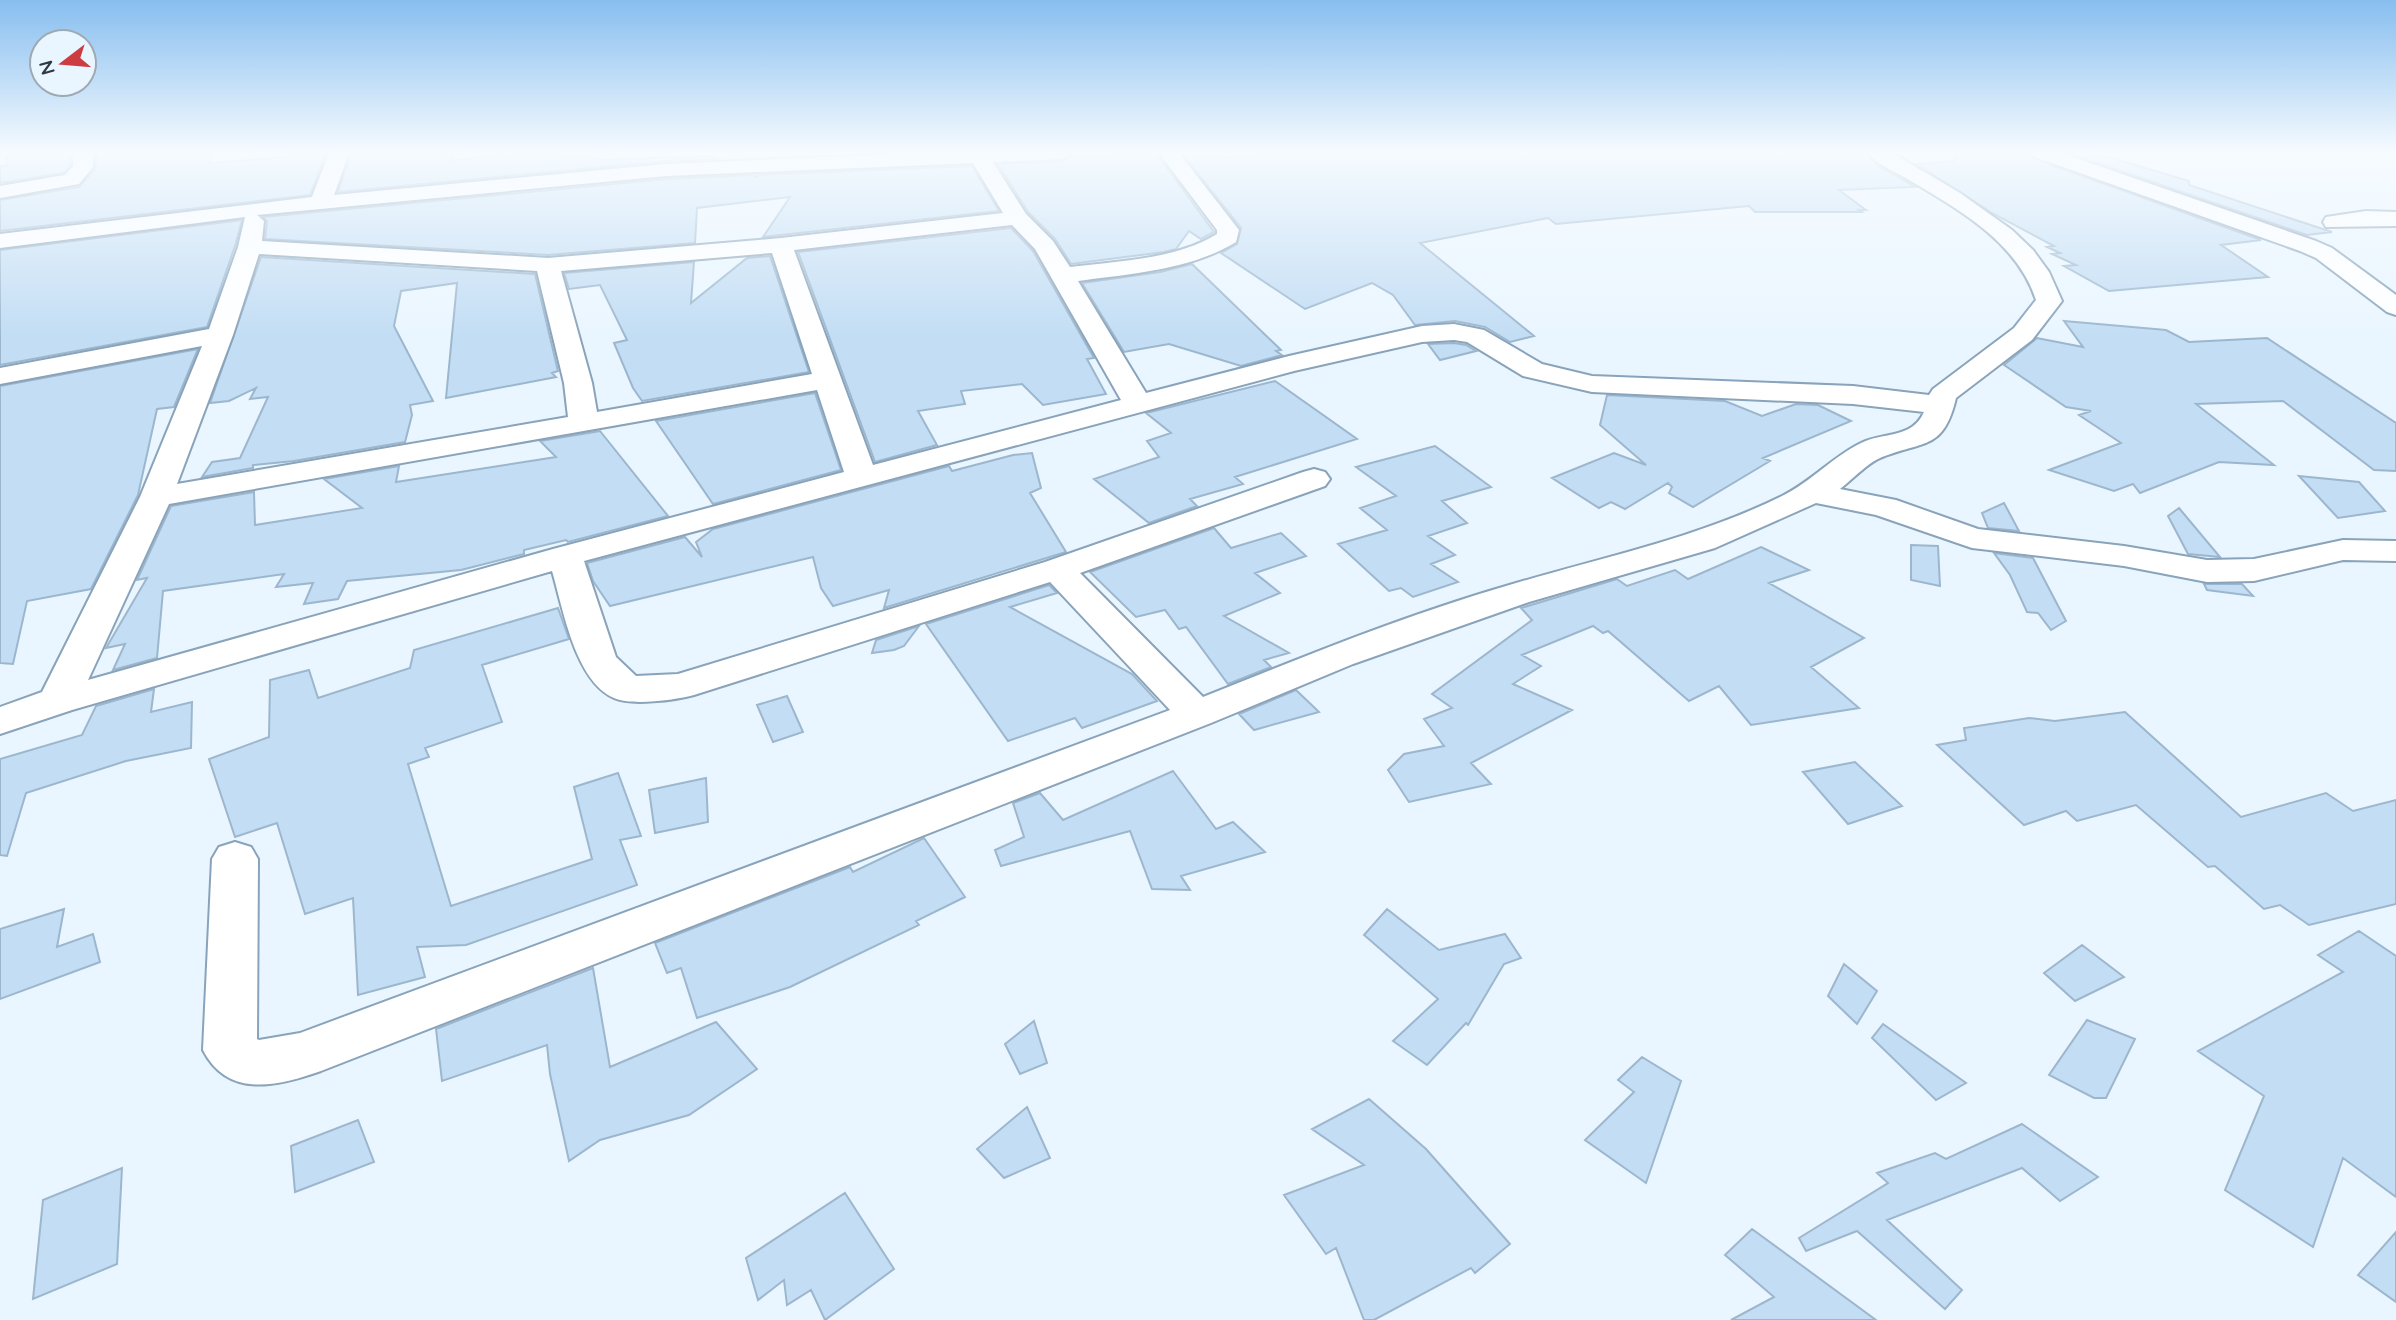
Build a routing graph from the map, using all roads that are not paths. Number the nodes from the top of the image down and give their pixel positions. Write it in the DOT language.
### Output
graph roads {
  1 [pos="211,215"];
  2 [pos="254,215"];
  3 [pos="1015,215"];
  4 [pos="1216,215"];
  5 [pos="1977,215"];
  6 [pos="2218,215"];
  7 [pos="1017,218"];
  8 [pos="2396,219"];
  9 [pos="2334,222"];
  10 [pos="781,245"];
  11 [pos="250,247"];
  12 [pos="5,250"];
  13 [pos="548,265"];
  14 [pos="1061,276"];
  15 [pos="2396,307"];
  16 [pos="220,335"];
  17 [pos="0,376"];
  18 [pos="828,380"];
  19 [pos="1139,405"];
  20 [pos="1940,405"];
  21 [pos="583,423"];
  22 [pos="862,478"];
  23 [pos="1314,479"];
  24 [pos="1820,488"];
  25 [pos="156,497"];
  26 [pos="2396,551"];
  27 [pos="565,556"];
  28 [pos="1057,569"];
  29 [pos="58,701"];
  30 [pos="1197,714"];
  31 [pos="0,721"];
  32 [pos="234,859"];
  1 -- 12 [label="street"];
  2 -- 11 [label="street"];
  3 -- 7 [label="street"];
  4 -- 14 [label="street"];
  5 -- 20 [label="street"];
  6 -- 15 [label="street"];
  7 -- 10 [label="street"];
  7 -- 14 [label="street"];
  8 -- 9 [label="street"];
  10 -- 13 [label="street"];
  10 -- 18 [label="street"];
  11 -- 13 [label="street"];
  11 -- 16 [label="street"];
  13 -- 21 [label="street"];
  14 -- 19 [label="street"];
  16 -- 17 [label="street"];
  16 -- 25 [label="street"];
  18 -- 21 [label="street"];
  18 -- 22 [label="street"];
  19 -- 20 [label="street"];
  19 -- 22 [label="street"];
  20 -- 24 [label="street"];
  21 -- 25 [label="street"];
  22 -- 27 [label="street"];
  23 -- 28 [label="street"];
  24 -- 26 [label="street"];
  24 -- 30 [label="street"];
  25 -- 29 [label="street"];
  27 -- 28 [label="street"];
  27 -- 29 [label="street"];
  28 -- 30 [label="street"];
  29 -- 31 [label="street"];
  30 -- 32 [label="street"];
}
